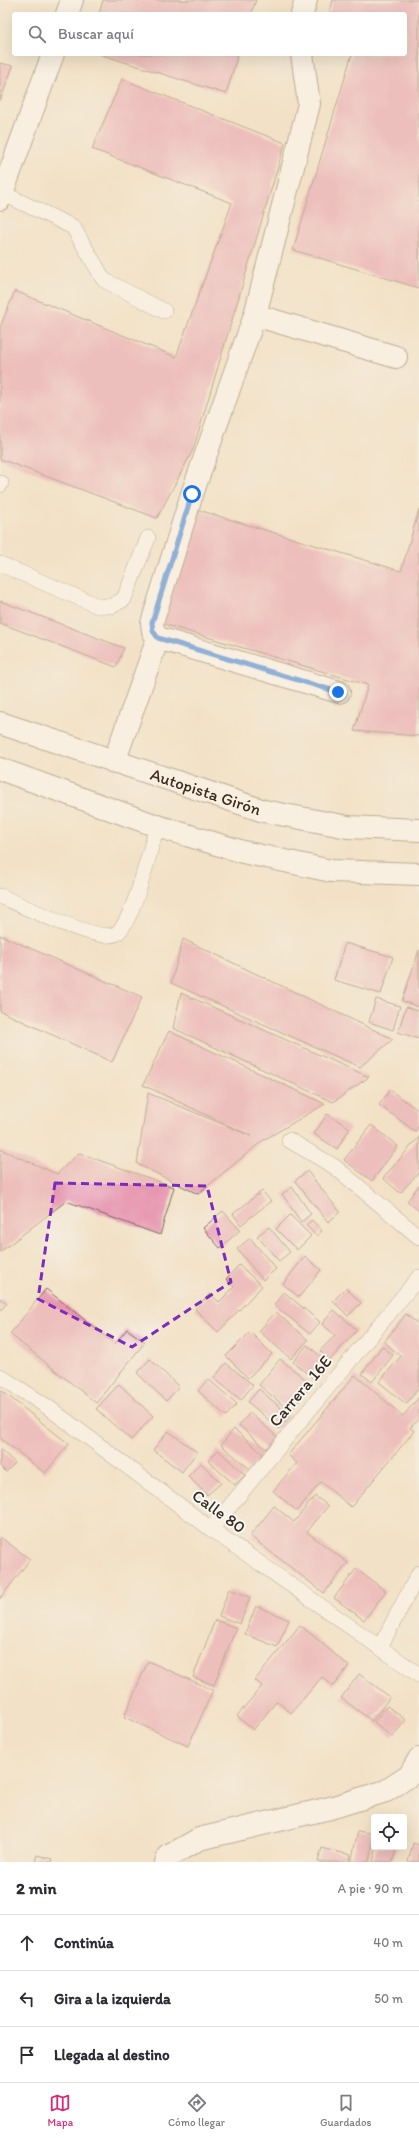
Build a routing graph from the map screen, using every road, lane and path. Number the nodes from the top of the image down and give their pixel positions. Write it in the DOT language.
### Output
graph roads {
  1 [pos="72,0"];
  2 [pos="306,0"];
  3 [pos="68,12"];
  4 [pos="303,12"];
  5 [pos="52,56"];
  6 [pos="302,56"];
  7 [pos="1,196"];
  8 [pos="164,312"];
  9 [pos="255,315"];
  10 [pos="396,357"];
  11 [pos="148,538"];
  12 [pos="0,564"];
  13 [pos="158,638"];
  14 [pos="338,692"];
  15 [pos="0,723"];
  16 [pos="114,762"];
  17 [pos="0,769"];
  18 [pos="157,826"];
  19 [pos="419,830"];
  20 [pos="419,874"];
  21 [pos="0,896"];
  22 [pos="288,1140"];
  23 [pos="419,1237"];
  24 [pos="419,1277"];
  25 [pos="0,1376"];
  26 [pos="211,1529"];
  27 [pos="419,1573"];
  28 [pos="380,1647"];
  29 [pos="419,1675"];
  30 [pos="419,1759"];
  31 [pos="166,1862"];
  1 -- 3 [label="main road"];
  2 -- 4 [label="main road"];
  5 -- 7 [label="main road"];
  6 -- 9 [label="main road"];
  7 -- 8 [label="lane"];
  9 -- 10 [label="main road"];
  9 -- 13 [label="main road"];
  11 -- 12 [label="lane"];
  13 -- 14 [label="main road"];
  13 -- 16 [label="main road"];
  15 -- 16 [label="main road, Autopista Girón"];
  16 -- 19 [label="main road, Autopista Girón"];
  17 -- 18 [label="main road"];
  18 -- 20 [label="main road"];
  18 -- 21 [label="lane"];
  22 -- 23 [label="lane"];
  24 -- 26 [label="lane, Carrera 16E"];
  25 -- 26 [label="lane, Calle 80"];
  26 -- 28 [label="lane, Calle 80"];
  27 -- 28 [label="lane"];
  28 -- 29 [label="lane, Calle 80"];
  30 -- 31 [label="main road"];
}
